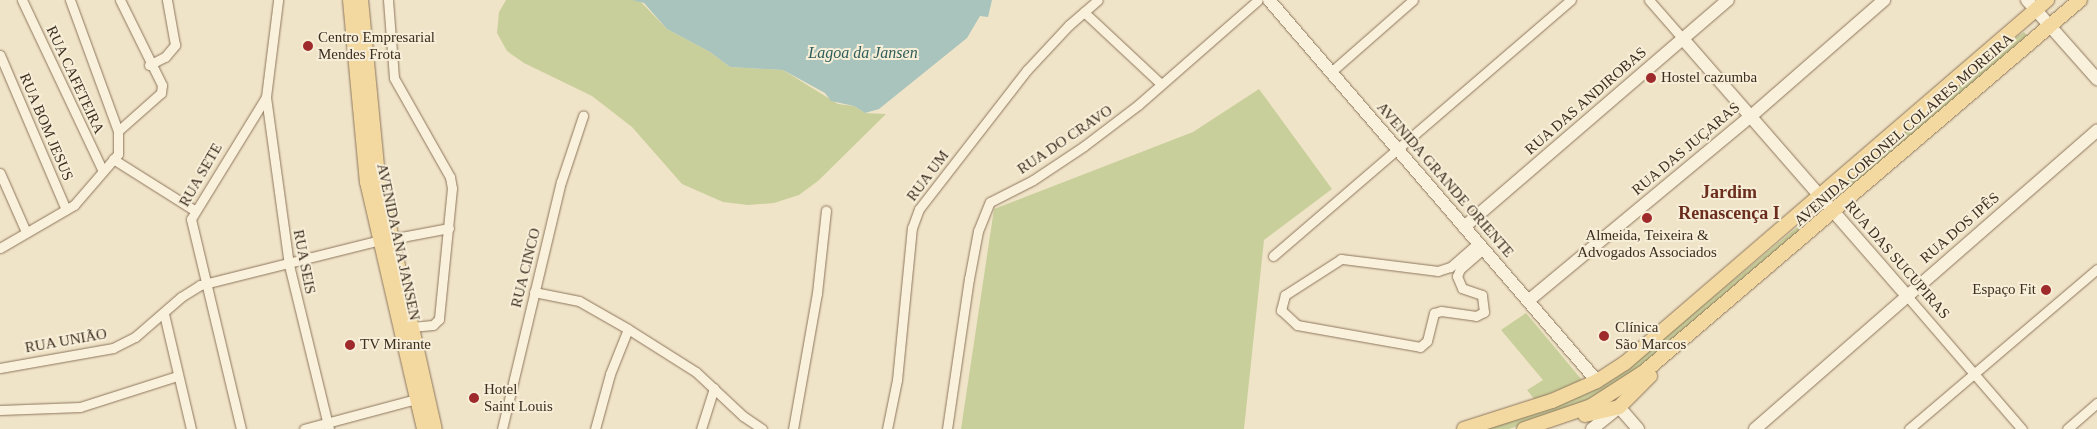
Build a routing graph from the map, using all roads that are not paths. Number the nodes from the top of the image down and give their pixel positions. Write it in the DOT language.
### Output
graph roads {
  1 [pos="22,0"];
  2 [pos="70,0"];
  3 [pos="120,0"];
  4 [pos="167,0"];
  5 [pos="278,0"];
  6 [pos="350,0"];
  7 [pos="361,0"];
  8 [pos="388,0"];
  9 [pos="1098,0"];
  10 [pos="1258,0"];
  11 [pos="1269,0"];
  12 [pos="1413,0"];
  13 [pos="1570,0"];
  14 [pos="1649,0"];
  15 [pos="1728,0"];
  16 [pos="1884,0"];
  17 [pos="2047,0"];
  18 [pos="2080,0"];
  19 [pos="2031,5"];
  20 [pos="1084,12"];
  21 [pos="2050,26"];
  22 [pos="1683,39"];
  23 [pos="0,56"];
  24 [pos="149,65"];
  25 [pos="1331,72"];
  26 [pos="2097,79"];
  27 [pos="1161,84"];
  28 [pos="266,97"];
  29 [pos="583,116"];
  30 [pos="1750,117"];
  31 [pos="2097,130"];
  32 [pos="118,131"];
  33 [pos="1397,149"];
  34 [pos="114,159"];
  35 [pos="103,171"];
  36 [pos="0,173"];
  37 [pos="1819,196"];
  38 [pos="66,210"];
  39 [pos="194,210"];
  40 [pos="826,210"];
  41 [pos="1833,212"];
  42 [pos="1464,227"];
  43 [pos="449,228"];
  44 [pos="26,232"];
  45 [pos="386,240"];
  46 [pos="1481,246"];
  47 [pos="0,248"];
  48 [pos="1273,256"];
  49 [pos="289,265"];
  50 [pos="2097,269"];
  51 [pos="205,283"];
  52 [pos="534,292"];
  53 [pos="1907,296"];
  54 [pos="1528,301"];
  55 [pos="164,314"];
  56 [pos="412,327"];
  57 [pos="628,329"];
  58 [pos="1664,355"];
  59 [pos="0,368"];
  60 [pos="1974,373"];
  61 [pos="177,376"];
  62 [pos="1596,381"];
  63 [pos="714,388"];
  64 [pos="416,399"];
  65 [pos="2097,403"];
  66 [pos="1619,407"];
  67 [pos="0,410"];
  68 [pos="1549,422"];
  69 [pos="328,426"];
  70 [pos="192,429"];
  71 [pos="241,429"];
  72 [pos="304,429"];
  73 [pos="424,429"];
  74 [pos="434,429"];
  75 [pos="502,429"];
  76 [pos="595,429"];
  77 [pos="701,429"];
  78 [pos="762,429"];
  79 [pos="793,429"];
  80 [pos="888,429"];
  81 [pos="947,429"];
  82 [pos="1464,429"];
  83 [pos="1524,429"];
  84 [pos="1592,429"];
  85 [pos="1638,429"];
  86 [pos="1754,429"];
  87 [pos="1909,429"];
  88 [pos="2022,429"];
  89 [pos="2067,429"];
  1 -- 35 [label="street, RUA CAFETEIRA"];
  2 -- 32 [label="street"];
  3 -- 24 [label="street"];
  4 -- 24 [label="street"];
  5 -- 28 [label="street, RUA SETE"];
  6 -- 45 [label="main road, AVENIDA ANA JANSEN"];
  7 -- 45 [label="main road, AVENIDA ANA JANSEN"];
  8 -- 43 [label="street"];
  9 -- 20 [label="street, RUA UM"];
  10 -- 27 [label="street, RUA DO CRAVO"];
  11 -- 25 [label="street, AVENIDA GRANDE ORIENTE"];
  12 -- 25 [label="street"];
  13 -- 33 [label="street"];
  14 -- 22 [label="street, RUA DAS SUCUPIRAS"];
  15 -- 22 [label="street, RUA DAS ANDIROBAS"];
  16 -- 30 [label="street, RUA DAS JUÇARAS"];
  17 -- 19 [label="main road, AVENIDA CORONEL COLARES MOREIRA"];
  18 -- 21 [label="main road, AVENIDA CORONEL COLARES MOREIRA"];
  19 -- 21 [label="street"];
  19 -- 37 [label="main road, AVENIDA CORONEL COLARES MOREIRA"];
  20 -- 27 [label="street"];
  20 -- 80 [label="street, RUA UM"];
  21 -- 26 [label="street"];
  21 -- 41 [label="main road, AVENIDA CORONEL COLARES MOREIRA"];
  22 -- 30 [label="street, RUA DAS SUCUPIRAS"];
  22 -- 42 [label="street, RUA DAS ANDIROBAS"];
  23 -- 38 [label="street, RUA BOM JESUS"];
  24 -- 32 [label="street"];
  25 -- 33 [label="street, AVENIDA GRANDE ORIENTE"];
  27 -- 81 [label="street, RUA DO CRAVO"];
  28 -- 39 [label="street, RUA SETE"];
  28 -- 49 [label="street, RUA SEIS"];
  29 -- 52 [label="street, RUA CINCO"];
  30 -- 37 [label="street, RUA DAS SUCUPIRAS"];
  30 -- 54 [label="street, RUA DAS JUÇARAS"];
  31 -- 53 [label="street, RUA DOS IPÊS"];
  32 -- 34 [label="street"];
  33 -- 42 [label="street, AVENIDA GRANDE ORIENTE"];
  33 -- 48 [label="street"];
  34 -- 35 [label="street"];
  34 -- 39 [label="street"];
  35 -- 38 [label="street"];
  36 -- 44 [label="street"];
  37 -- 41 [label="street, RUA DAS SUCUPIRAS"];
  37 -- 62 [label="main road, AVENIDA CORONEL COLARES MOREIRA"];
  38 -- 44 [label="street"];
  39 -- 51 [label="street, RUA SETE"];
  40 -- 79 [label="street"];
  41 -- 53 [label="street, RUA DAS SUCUPIRAS"];
  41 -- 58 [label="main road, AVENIDA CORONEL COLARES MOREIRA"];
  42 -- 46 [label="street, AVENIDA GRANDE ORIENTE"];
  43 -- 45 [label="street, RUA UNIÃO"];
  43 -- 56 [label="street"];
  44 -- 47 [label="street"];
  45 -- 49 [label="street, RUA UNIÃO"];
  45 -- 56 [label="main road, AVENIDA ANA JANSEN"];
  45 -- 64 [label="main road, AVENIDA ANA JANSEN"];
  46 -- 46 [label="street"];
  46 -- 54 [label="street, AVENIDA GRANDE ORIENTE"];
  49 -- 51 [label="street, RUA UNIÃO"];
  49 -- 69 [label="street, RUA SEIS"];
  50 -- 60 [label="street"];
  51 -- 55 [label="street, RUA UNIÃO"];
  51 -- 71 [label="street, RUA SETE"];
  52 -- 57 [label="street"];
  52 -- 75 [label="street, RUA CINCO"];
  53 -- 60 [label="street, RUA DAS SUCUPIRAS"];
  53 -- 86 [label="street, RUA DOS IPÊS"];
  54 -- 62 [label="street, AVENIDA GRANDE ORIENTE"];
  55 -- 59 [label="street, RUA UNIÃO"];
  55 -- 61 [label="street"];
  56 -- 74 [label="main road, AVENIDA ANA JANSEN"];
  57 -- 63 [label="street"];
  57 -- 76 [label="street"];
  58 -- 66 [label="main road"];
  58 -- 68 [label="main road, AVENIDA CORONEL COLARES MOREIRA"];
  60 -- 87 [label="street"];
  60 -- 88 [label="street, RUA DAS SUCUPIRAS"];
  61 -- 67 [label="street"];
  61 -- 70 [label="street"];
  62 -- 82 [label="main road, AVENIDA CORONEL COLARES MOREIRA"];
  63 -- 77 [label="street"];
  63 -- 78 [label="street"];
  64 -- 69 [label="street"];
  64 -- 73 [label="main road, AVENIDA ANA JANSEN"];
  65 -- 89 [label="street"];
  66 -- 68 [label="main road"];
  66 -- 84 [label="street"];
  66 -- 85 [label="street"];
  68 -- 83 [label="main road, AVENIDA CORONEL COLARES MOREIRA"];
  69 -- 72 [label="street"];
}
